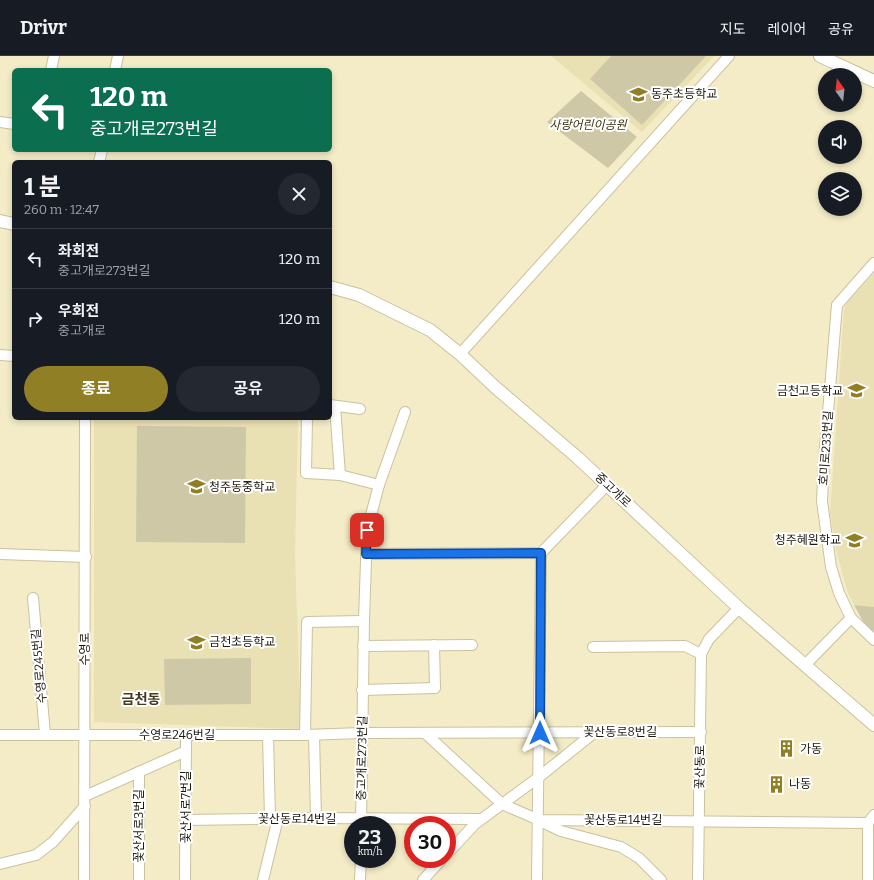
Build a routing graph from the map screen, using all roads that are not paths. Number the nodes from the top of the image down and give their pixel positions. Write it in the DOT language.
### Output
graph roads {
  1 [pos="54,56"];
  2 [pos="118,56"];
  3 [pos="729,56"];
  4 [pos="820,56"];
  5 [pos="52,68"];
  6 [pos="115,68"];
  7 [pos="874,81"];
  8 [pos="0,122"];
  9 [pos="12,124"];
  10 [pos="0,221"];
  11 [pos="12,224"];
  12 [pos="874,263"];
  13 [pos="332,288"];
  14 [pos="460,354"];
  15 [pos="0,355"];
  16 [pos="12,356"];
  17 [pos="333,406"];
  18 [pos="360,409"];
  19 [pos="405,412"];
  20 [pos="85,420"];
  21 [pos="307,420"];
  22 [pos="340,475"];
  23 [pos="379,484"];
  24 [pos="607,485"];
  25 [pos="541,553"];
  26 [pos="0,554"];
  27 [pos="366,554"];
  28 [pos="86,557"];
  29 [pos="33,598"];
  30 [pos="739,608"];
  31 [pos="851,618"];
  32 [pos="364,621"];
  33 [pos="874,640"];
  34 [pos="434,645"];
  35 [pos="472,645"];
  36 [pos="363,646"];
  37 [pos="592,647"];
  38 [pos="701,654"];
  39 [pos="805,665"];
  40 [pos="362,690"];
  41 [pos="874,725"];
  42 [pos="595,732"];
  43 [pos="701,732"];
  44 [pos="362,733"];
  45 [pos="424,733"];
  46 [pos="540,733"];
  47 [pos="45,734"];
  48 [pos="85,734"];
  49 [pos="0,735"];
  50 [pos="186,735"];
  51 [pos="268,735"];
  52 [pos="309,735"];
  53 [pos="186,751"];
  54 [pos="139,772"];
  55 [pos="539,777"];
  56 [pos="85,801"];
  57 [pos="502,804"];
  58 [pos="361,816"];
  59 [pos="274,818"];
  60 [pos="316,818"];
  61 [pos="480,819"];
  62 [pos="871,819"];
  63 [pos="186,820"];
  64 [pos="344,820"];
  65 [pos="538,820"];
  66 [pos="699,820"];
  67 [pos="396,821"];
  68 [pos="456,844"];
  69 [pos="0,864"];
  70 [pos="360,868"];
  71 [pos="434,868"];
  72 [pos="84,880"];
  73 [pos="139,880"];
  74 [pos="186,880"];
  75 [pos="262,880"];
  76 [pos="360,880"];
  77 [pos="423,880"];
  78 [pos="537,880"];
  79 [pos="661,880"];
  80 [pos="698,880"];
  81 [pos="868,880"];
  1 -- 5 [label="street"];
  2 -- 6 [label="street"];
  3 -- 14 [label="street"];
  4 -- 7 [label="street"];
  8 -- 9 [label="street"];
  10 -- 11 [label="street"];
  12 -- 31 [label="street, 호미로233번길"];
  13 -- 14 [label="street, 중고개로"];
  14 -- 24 [label="street, 중고개로"];
  15 -- 16 [label="street"];
  17 -- 18 [label="street"];
  17 -- 22 [label="street"];
  19 -- 23 [label="street"];
  20 -- 28 [label="street, 수영로"];
  21 -- 22 [label="street"];
  22 -- 23 [label="street"];
  23 -- 27 [label="street"];
  24 -- 25 [label="street"];
  24 -- 30 [label="street, 중고개로"];
  25 -- 27 [label="street"];
  25 -- 46 [label="street"];
  26 -- 28 [label="street"];
  27 -- 32 [label="street, 중고개로273번길"];
  28 -- 48 [label="street, 수영로"];
  29 -- 47 [label="street, 수영로245번길"];
  30 -- 38 [label="street"];
  30 -- 39 [label="street, 중고개로"];
  31 -- 33 [label="street"];
  31 -- 39 [label="street"];
  32 -- 36 [label="street, 중고개로273번길"];
  32 -- 52 [label="street"];
  34 -- 35 [label="street"];
  34 -- 36 [label="street"];
  34 -- 40 [label="street"];
  36 -- 40 [label="street, 중고개로273번길"];
  37 -- 38 [label="street"];
  38 -- 43 [label="street, 꽃산동로"];
  39 -- 41 [label="street, 중고개로"];
  40 -- 44 [label="street, 중고개로273번길"];
  42 -- 43 [label="street, 꽃산동로8번길"];
  42 -- 46 [label="street, 꽃산동로8번길"];
  42 -- 55 [label="street"];
  43 -- 66 [label="street, 꽃산동로"];
  44 -- 45 [label="street, 꽃산동로8번길"];
  44 -- 52 [label="street, 수영로246번길"];
  44 -- 58 [label="street, 중고개로273번길"];
  45 -- 46 [label="street, 꽃산동로8번길"];
  45 -- 57 [label="street"];
  46 -- 55 [label="street"];
  47 -- 48 [label="street"];
  47 -- 49 [label="street"];
  48 -- 50 [label="street, 수영로246번길"];
  48 -- 56 [label="street, 수영로"];
  50 -- 51 [label="street, 수영로246번길"];
  50 -- 53 [label="street, 꽃산서로7번길"];
  51 -- 52 [label="street, 수영로246번길"];
  51 -- 59 [label="street"];
  52 -- 60 [label="street"];
  53 -- 54 [label="street"];
  53 -- 63 [label="street, 꽃산서로7번길"];
  54 -- 56 [label="street"];
  54 -- 73 [label="street, 꽃산서로3번길"];
  55 -- 57 [label="street"];
  55 -- 65 [label="street"];
  56 -- 69 [label="street"];
  56 -- 72 [label="street, 수영로"];
  57 -- 61 [label="street"];
  57 -- 65 [label="street, 꽃산동로14번길"];
  59 -- 60 [label="street, 꽃산동로14번길"];
  59 -- 63 [label="street, 꽃산동로14번길"];
  59 -- 75 [label="street"];
  60 -- 64 [label="street, 꽃산동로14번길"];
  61 -- 67 [label="street, 꽃산동로14번길"];
  61 -- 68 [label="street"];
  62 -- 66 [label="street, 꽃산동로14번길"];
  62 -- 81 [label="street"];
  63 -- 74 [label="street, 꽃산서로7번길"];
  65 -- 66 [label="street, 꽃산동로14번길"];
  65 -- 78 [label="street"];
  65 -- 79 [label="street"];
  66 -- 80 [label="street, 꽃산동로"];
  70 -- 76 [label="street"];
  71 -- 77 [label="street"];
}
